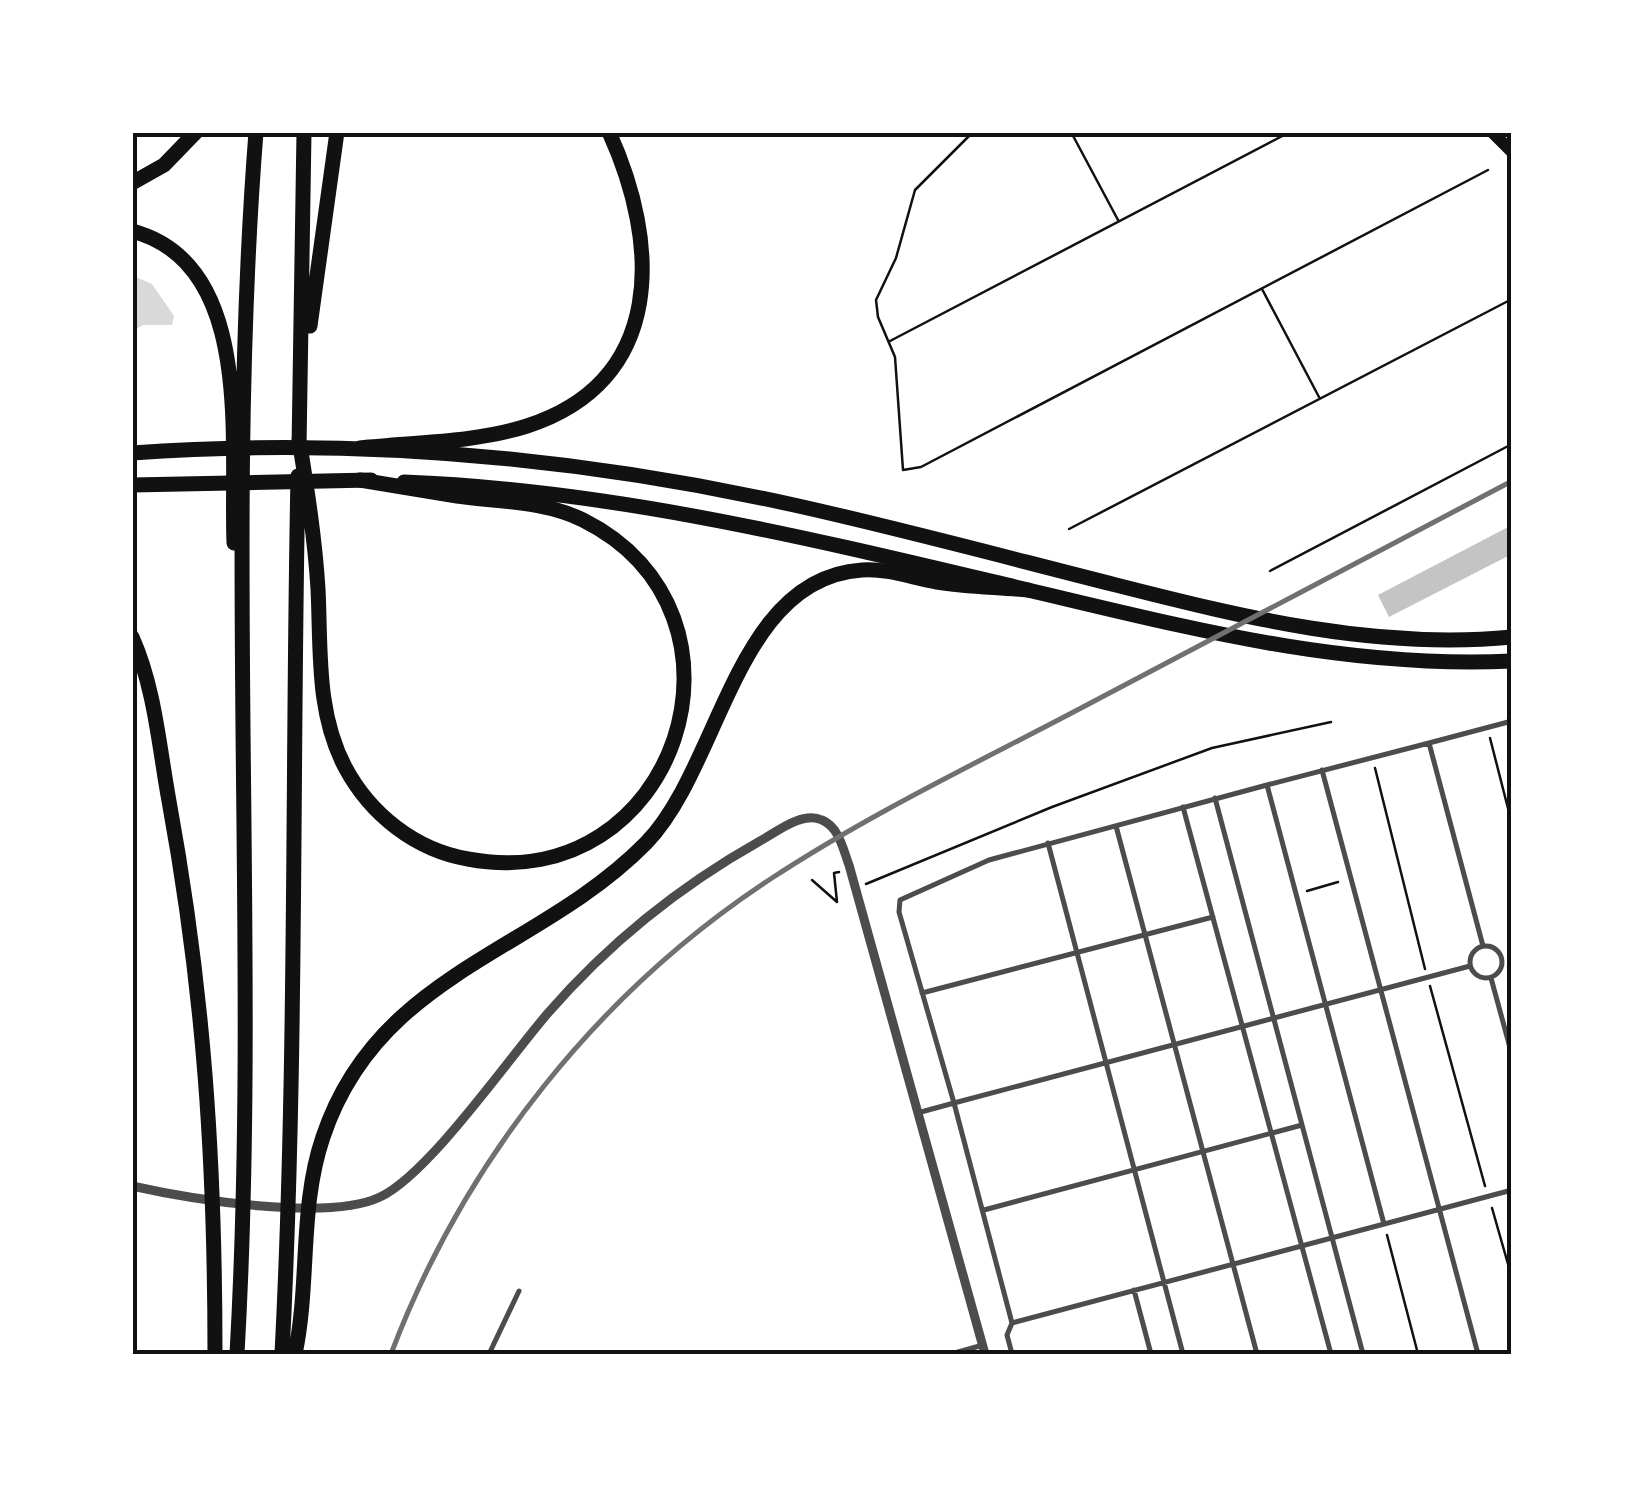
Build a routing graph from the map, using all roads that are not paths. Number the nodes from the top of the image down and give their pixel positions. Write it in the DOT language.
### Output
graph roads {
  1 [pos="196,132"];
  2 [pos="256,132"];
  3 [pos="304,132"];
  4 [pos="337,132"];
  5 [pos="609,132"];
  6 [pos="1492,132"];
  7 [pos="1512,152"];
  8 [pos="132,184"];
  9 [pos="132,231"];
  10 [pos="301,382"];
  11 [pos="299,439"];
  12 [pos="360,448"];
  13 [pos="132,453"];
  14 [pos="360,480"];
  15 [pos="132,484"];
  16 [pos="1028,590"];
  17 [pos="132,637"];
  18 [pos="1512,637"];
  19 [pos="1512,662"];
  20 [pos="1512,721"];
  21 [pos="1429,742"];
  22 [pos="1322,770"];
  23 [pos="242,773"];
  24 [pos="1268,785"];
  25 [pos="1216,798"];
  26 [pos="1183,807"];
  27 [pos="1116,825"];
  28 [pos="1048,843"];
  29 [pos="1212,917"];
  30 [pos="1145,934"];
  31 [pos="1482,946"];
  32 [pos="1077,952"];
  33 [pos="1512,955"];
  34 [pos="1502,958"];
  35 [pos="1470,966"];
  36 [pos="1491,978"];
  37 [pos="1380,990"];
  38 [pos="922,993"];
  39 [pos="1325,1004"];
  40 [pos="1273,1018"];
  41 [pos="1242,1026"];
  42 [pos="1174,1044"];
  43 [pos="1512,1055"];
  44 [pos="1105,1062"];
  45 [pos="954,1103"];
  46 [pos="921,1112"];
  47 [pos="1302,1125"];
  48 [pos="1271,1134"];
  49 [pos="1203,1152"];
  50 [pos="1134,1171"];
  51 [pos="132,1186"];
  52 [pos="1512,1190"];
  53 [pos="984,1210"];
  54 [pos="1438,1210"];
  55 [pos="1384,1224"];
  56 [pos="1332,1238"];
  57 [pos="1301,1246"];
  58 [pos="1233,1264"];
  59 [pos="1164,1282"];
  60 [pos="1134,1290"];
  61 [pos="519,1291"];
  62 [pos="1012,1322"];
  63 [pos="984,1350"];
  64 [pos="215,1354"];
  65 [pos="237,1354"];
  66 [pos="282,1354"];
  67 [pos="295,1354"];
  68 [pos="489,1354"];
  69 [pos="951,1354"];
  70 [pos="1012,1354"];
  71 [pos="1152,1354"];
  72 [pos="1183,1354"];
  73 [pos="1257,1354"];
  74 [pos="1330,1354"];
  75 [pos="1363,1354"];
  76 [pos="1478,1354"];
  1 -- 8 [label="highway"];
  2 -- 23 [label="highway"];
  3 -- 10 [label="highway"];
  4 -- 10 [label="highway"];
  5 -- 12 [label="highway"];
  6 -- 7 [label="main road"];
  9 -- 23 [label="highway"];
  10 -- 11 [label="highway"];
  11 -- 14 [label="highway"];
  11 -- 66 [label="highway"];
  12 -- 13 [label="highway"];
  12 -- 18 [label="highway"];
  14 -- 15 [label="highway"];
  14 -- 16 [label="highway"];
  16 -- 19 [label="highway"];
  16 -- 67 [label="highway"];
  17 -- 64 [label="highway"];
  20 -- 21 [label="lane"];
  21 -- 22 [label="lane"];
  21 -- 31 [label="lane"];
  22 -- 24 [label="lane"];
  22 -- 37 [label="lane"];
  23 -- 65 [label="highway"];
  24 -- 25 [label="lane"];
  24 -- 39 [label="lane"];
  25 -- 26 [label="lane"];
  25 -- 40 [label="lane"];
  26 -- 27 [label="lane"];
  26 -- 29 [label="lane"];
  27 -- 28 [label="lane"];
  27 -- 30 [label="lane"];
  28 -- 32 [label="lane"];
  28 -- 38 [label="lane"];
  29 -- 30 [label="lane"];
  29 -- 41 [label="lane"];
  30 -- 32 [label="lane"];
  30 -- 42 [label="lane"];
  31 -- 34 [label="lane"];
  31 -- 35 [label="lane"];
  32 -- 38 [label="lane"];
  32 -- 44 [label="lane"];
  33 -- 34 [label="lane"];
  34 -- 36 [label="lane"];
  35 -- 36 [label="lane"];
  35 -- 37 [label="lane"];
  36 -- 43 [label="lane"];
  37 -- 39 [label="lane"];
  37 -- 54 [label="lane"];
  38 -- 45 [label="lane"];
  39 -- 40 [label="lane"];
  39 -- 55 [label="lane"];
  40 -- 41 [label="lane"];
  40 -- 47 [label="lane"];
  41 -- 42 [label="lane"];
  41 -- 48 [label="lane"];
  42 -- 44 [label="lane"];
  42 -- 49 [label="lane"];
  44 -- 45 [label="lane"];
  44 -- 50 [label="lane"];
  45 -- 46 [label="lane"];
  45 -- 53 [label="lane"];
  46 -- 51 [label="street"];
  46 -- 63 [label="street"];
  47 -- 48 [label="lane"];
  47 -- 56 [label="lane"];
  48 -- 49 [label="lane"];
  48 -- 57 [label="lane"];
  49 -- 50 [label="lane"];
  49 -- 58 [label="lane"];
  50 -- 53 [label="lane"];
  50 -- 59 [label="lane"];
  52 -- 54 [label="lane"];
  53 -- 62 [label="lane"];
  54 -- 55 [label="lane"];
  54 -- 76 [label="lane"];
  55 -- 56 [label="lane"];
  56 -- 57 [label="lane"];
  56 -- 75 [label="lane"];
  57 -- 58 [label="lane"];
  57 -- 74 [label="lane"];
  58 -- 59 [label="lane"];
  58 -- 73 [label="lane"];
  59 -- 60 [label="lane"];
  59 -- 72 [label="lane"];
  60 -- 62 [label="lane"];
  60 -- 71 [label="lane"];
  61 -- 68 [label="lane"];
  62 -- 70 [label="lane"];
  63 -- 69 [label="lane"];
}
